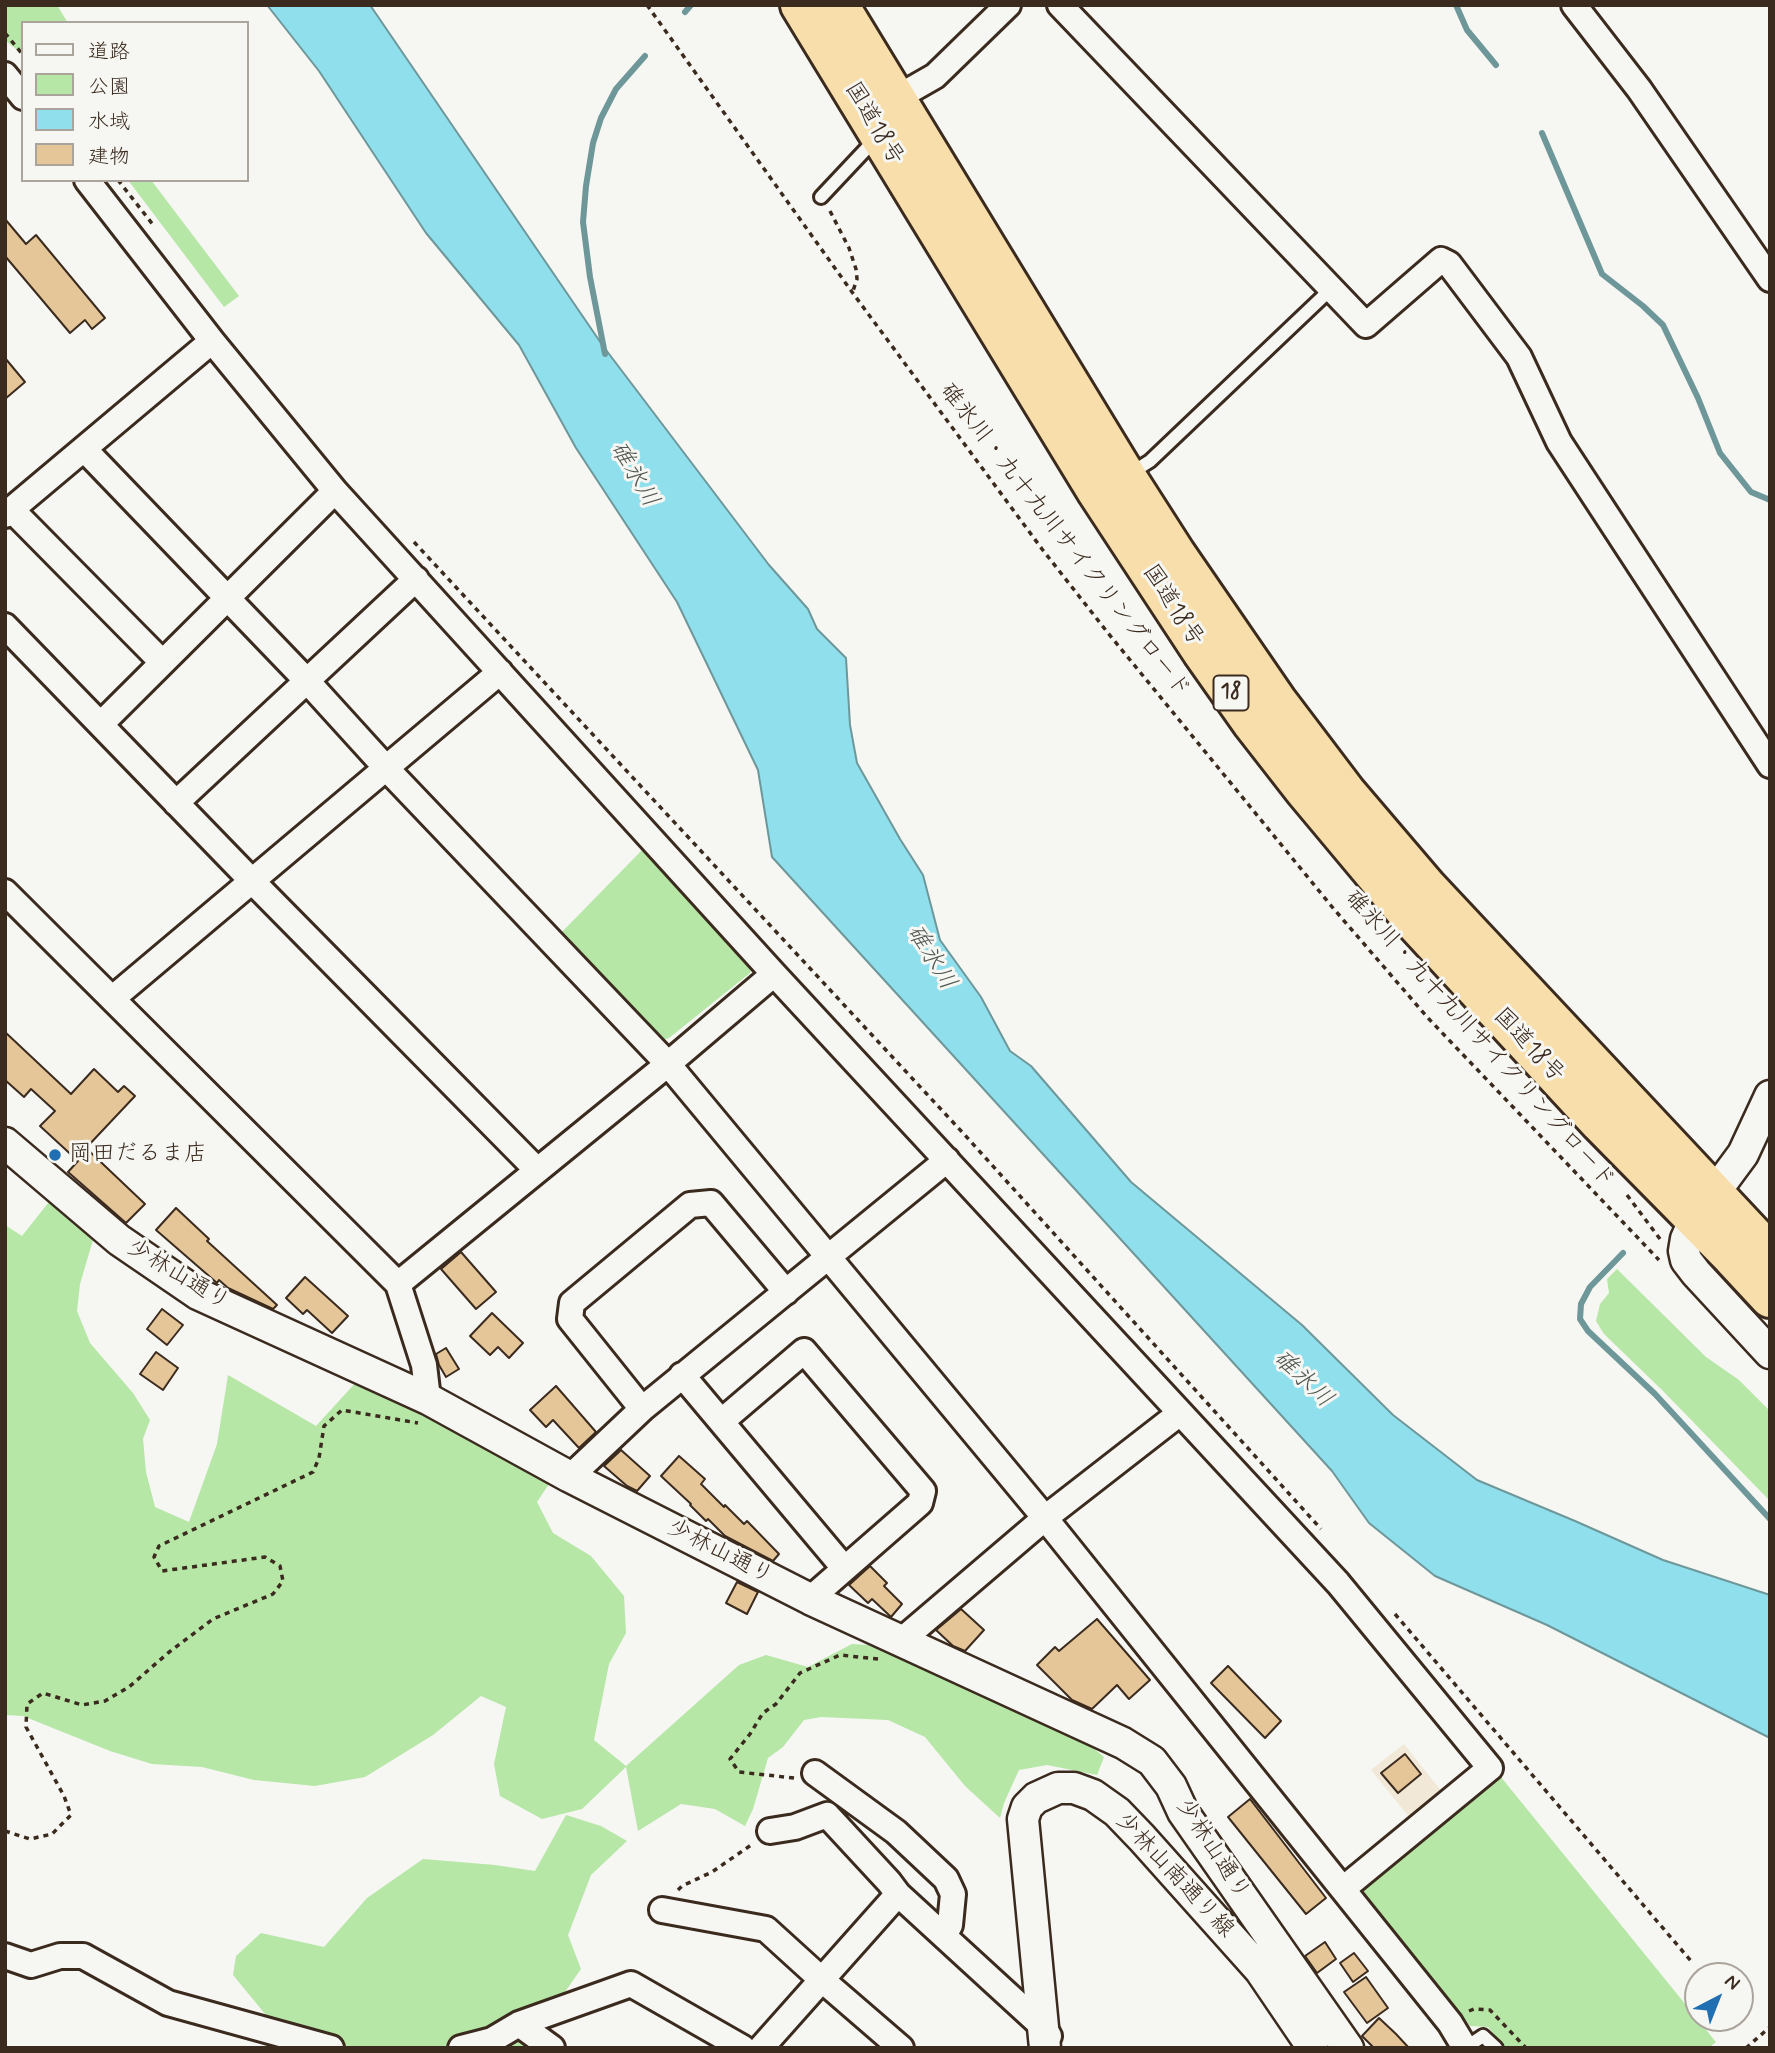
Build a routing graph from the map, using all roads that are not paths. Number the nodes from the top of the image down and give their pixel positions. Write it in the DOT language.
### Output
graph roads {
  1 [pos="800,5"];
  2 [pos="839,5"];
  3 [pos="1009,5"];
  4 [pos="1060,5"];
  5 [pos="1574,5"];
  6 [pos="5,75"];
  7 [pos="21,95"];
  8 [pos="882,117"];
  9 [pos="89,182"];
  10 [pos="821,197"];
  11 [pos="1770,279"];
  12 [pos="1331,289"];
  13 [pos="212,341"];
  14 [pos="85,450"];
  15 [pos="1111,484"];
  16 [pos="335,491"];
  17 [pos="8,512"];
  18 [pos="416,579"];
  19 [pos="227,600"];
  20 [pos="5,626"];
  21 [pos="162,663"];
  22 [pos="500,672"];
  23 [pos="308,682"];
  24 [pos="101,724"];
  25 [pos="1770,765"];
  26 [pos="387,769"];
  27 [pos="176,803"];
  28 [pos="1338,811"];
  29 [pos="1358,854"];
  30 [pos="252,881"];
  31 [pos="5,892"];
  32 [pos="774,974"];
  33 [pos="113,998"];
  34 [pos="1546,1047"];
  35 [pos="668,1064"];
  36 [pos="1572,1092"];
  37 [pos="1770,1096"];
  38 [pos="5,1143"];
  39 [pos="947,1160"];
  40 [pos="537,1170"];
  41 [pos="1704,1205"];
  42 [pos="1770,1253"];
  43 [pos="827,1257"];
  44 [pos="398,1284"];
  45 [pos="786,1292"];
  46 [pos="1770,1298"];
  47 [pos="1770,1353"];
  48 [pos="682,1375"];
  49 [pos="642,1409"];
  50 [pos="424,1411"];
  51 [pos="1180,1413"];
  52 [pos="722,1421"];
  53 [pos="570,1477"];
  54 [pos="1045,1518"];
  55 [pos="844,1569"];
  56 [pos="810,1598"];
  57 [pos="914,1646"];
  58 [pos="808,1776"];
  59 [pos="770,1831"];
  60 [pos="1343,1889"];
  61 [pos="898,1894"];
  62 [pos="662,1910"];
  63 [pos="944,1936"];
  64 [pos="5,1956"];
  65 [pos="821,1979"];
  66 [pos="519,2024"];
  67 [pos="1048,2040"];
  68 [pos="331,2048"];
  69 [pos="461,2048"];
  70 [pos="552,2048"];
  71 [pos="743,2048"];
  72 [pos="761,2048"];
  73 [pos="901,2048"];
  74 [pos="1313,2048"];
  75 [pos="1348,2048"];
  76 [pos="1465,2048"];
  77 [pos="1496,2048"];
  1 -- 8 [label="highway, 国道18号 / 18"];
  2 -- 8 [label="highway, 国道18号 / 18"];
  3 -- 8 [label="street"];
  4 -- 12 [label="street"];
  5 -- 11 [label="street"];
  6 -- 7 [label="street"];
  8 -- 10 [label="lane"];
  8 -- 15 [label="highway, 国道18号 / 18"];
  9 -- 13 [label="street"];
  12 -- 15 [label="lane"];
  12 -- 25 [label="street"];
  13 -- 14 [label="street"];
  13 -- 16 [label="street"];
  14 -- 17 [label="street"];
  14 -- 19 [label="street"];
  15 -- 29 [label="highway, 国道18号 / 18"];
  15 -- 41 [label="highway, 国道18号 / 18"];
  16 -- 18 [label="street"];
  16 -- 19 [label="street"];
  17 -- 21 [label="street"];
  18 -- 22 [label="street"];
  18 -- 23 [label="street"];
  19 -- 21 [label="street"];
  19 -- 23 [label="street"];
  20 -- 24 [label="street"];
  21 -- 24 [label="street"];
  22 -- 26 [label="street"];
  22 -- 32 [label="street"];
  23 -- 26 [label="street"];
  23 -- 27 [label="street"];
  24 -- 27 [label="street"];
  26 -- 30 [label="street"];
  26 -- 35 [label="street"];
  27 -- 30 [label="street"];
  28 -- 29 [label="lane"];
  29 -- 36 [label="highway, 国道18号 / 18"];
  30 -- 33 [label="street"];
  30 -- 40 [label="street"];
  31 -- 33 [label="street"];
  32 -- 35 [label="street"];
  32 -- 39 [label="street"];
  33 -- 44 [label="street"];
  34 -- 36 [label="lane"];
  35 -- 40 [label="street"];
  35 -- 43 [label="street"];
  36 -- 41 [label="highway, 国道18号 / 18"];
  37 -- 41 [label="street"];
  38 -- 50 [label="street, 少林山通り"];
  39 -- 43 [label="street"];
  39 -- 51 [label="street"];
  40 -- 44 [label="street"];
  41 -- 42 [label="highway, 国道18号 / 18"];
  41 -- 46 [label="highway, 国道18号 / 18"];
  41 -- 47 [label="street"];
  43 -- 45 [label="street"];
  43 -- 54 [label="street"];
  44 -- 50 [label="street"];
  45 -- 48 [label="street"];
  45 -- 49 [label="street"];
  48 -- 49 [label="street"];
  48 -- 52 [label="street"];
  49 -- 53 [label="street"];
  50 -- 53 [label="street, 少林山通り"];
  51 -- 54 [label="street"];
  51 -- 60 [label="street"];
  52 -- 55 [label="street"];
  52 -- 55 [label="street"];
  53 -- 56 [label="street, 少林山通り"];
  54 -- 57 [label="street"];
  54 -- 60 [label="street"];
  55 -- 56 [label="street"];
  56 -- 57 [label="street, 少林山通り"];
  57 -- 75 [label="street, 少林山通り"];
  58 -- 63 [label="street"];
  59 -- 61 [label="street"];
  60 -- 76 [label="street"];
  61 -- 63 [label="street"];
  61 -- 65 [label="street"];
  62 -- 65 [label="street"];
  63 -- 67 [label="street"];
  64 -- 68 [label="street"];
  65 -- 72 [label="street"];
  65 -- 73 [label="street"];
  66 -- 69 [label="street"];
  66 -- 70 [label="street"];
  66 -- 71 [label="street"];
  67 -- 74 [label="street, 少林山南通り線"];
  76 -- 77 [label="lane"];
}
